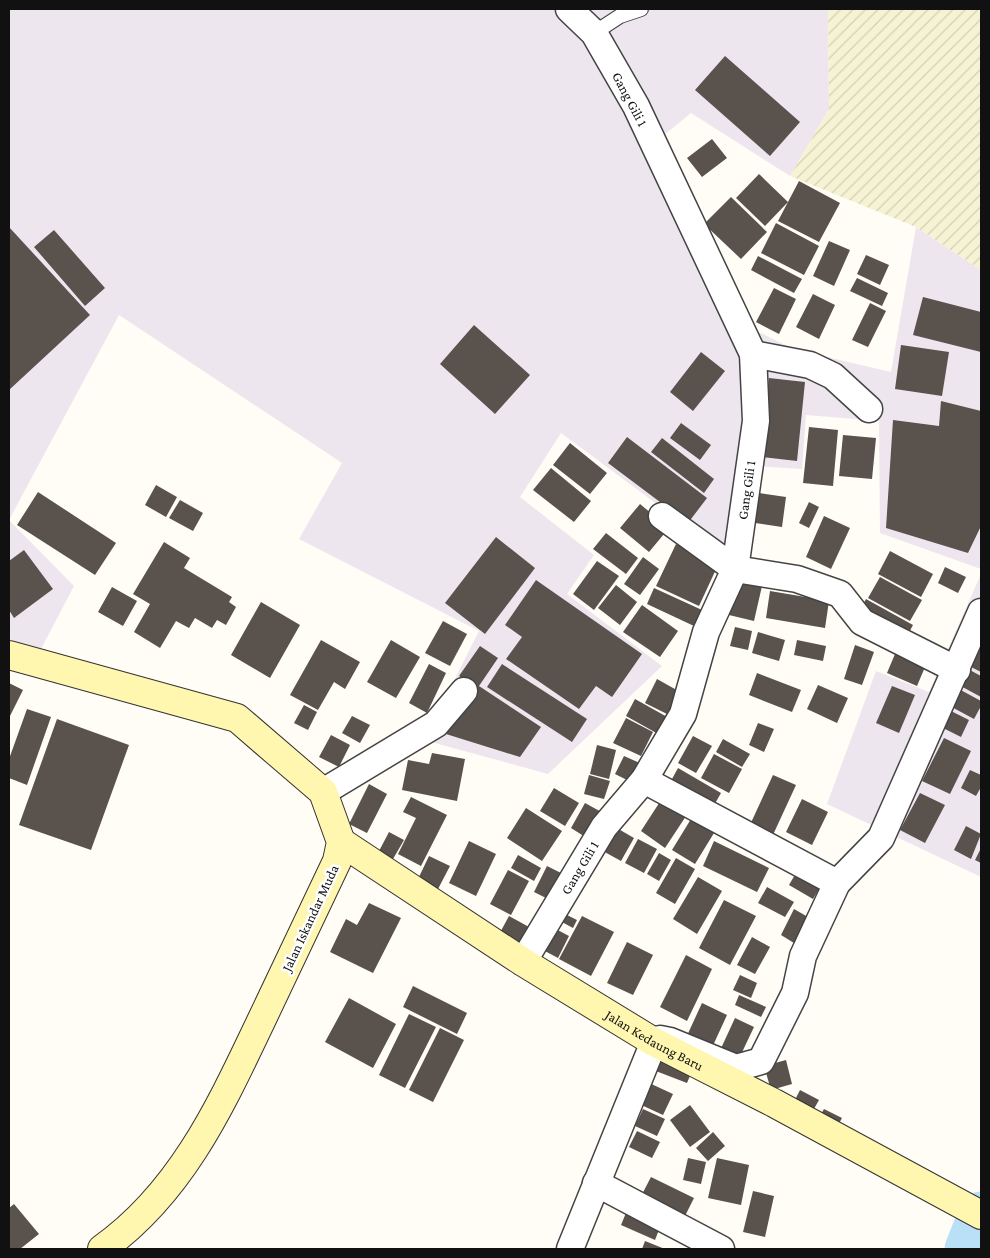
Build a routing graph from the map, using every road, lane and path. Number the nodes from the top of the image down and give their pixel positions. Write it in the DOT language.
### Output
graph roads {
  1 [pos="569,9"];
  2 [pos="641,9"];
  3 [pos="594,33"];
  4 [pos="753,354"];
  5 [pos="868,409"];
  6 [pos="662,516"];
  7 [pos="735,569"];
  8 [pos="981,612"];
  9 [pos="9,655"];
  10 [pos="957,670"];
  11 [pos="464,691"];
  12 [pos="644,780"];
  13 [pos="323,792"];
  14 [pos="341,842"];
  15 [pos="837,884"];
  16 [pos="523,962"];
  17 [pos="654,1042"];
  18 [pos="596,1184"];
  19 [pos="981,1215"];
  20 [pos="102,1249"];
  21 [pos="570,1249"];
  22 [pos="722,1249"];
  1 -- 3 [label="street, Gang Gili 1"];
  2 -- 3 [label="lane"];
  3 -- 4 [label="street, Gang Gili 1"];
  4 -- 5 [label="street"];
  4 -- 7 [label="street, Gang Gili 1"];
  6 -- 7 [label="street"];
  7 -- 10 [label="street"];
  7 -- 12 [label="street, Gang Gili 1"];
  8 -- 10 [label="street"];
  9 -- 13 [label="street"];
  10 -- 15 [label="street"];
  11 -- 13 [label="street"];
  12 -- 15 [label="street"];
  12 -- 16 [label="street, Gang Gili 1"];
  13 -- 14 [label="street"];
  14 -- 16 [label="street, Jalan Kedaung Baru"];
  14 -- 20 [label="street, Jalan Iskandar Muda"];
  15 -- 17 [label="street"];
  16 -- 17 [label="street, Jalan Kedaung Baru"];
  17 -- 18 [label="street"];
  17 -- 19 [label="street, Jalan Kedaung Baru"];
  18 -- 21 [label="street"];
  18 -- 22 [label="street"];
}
